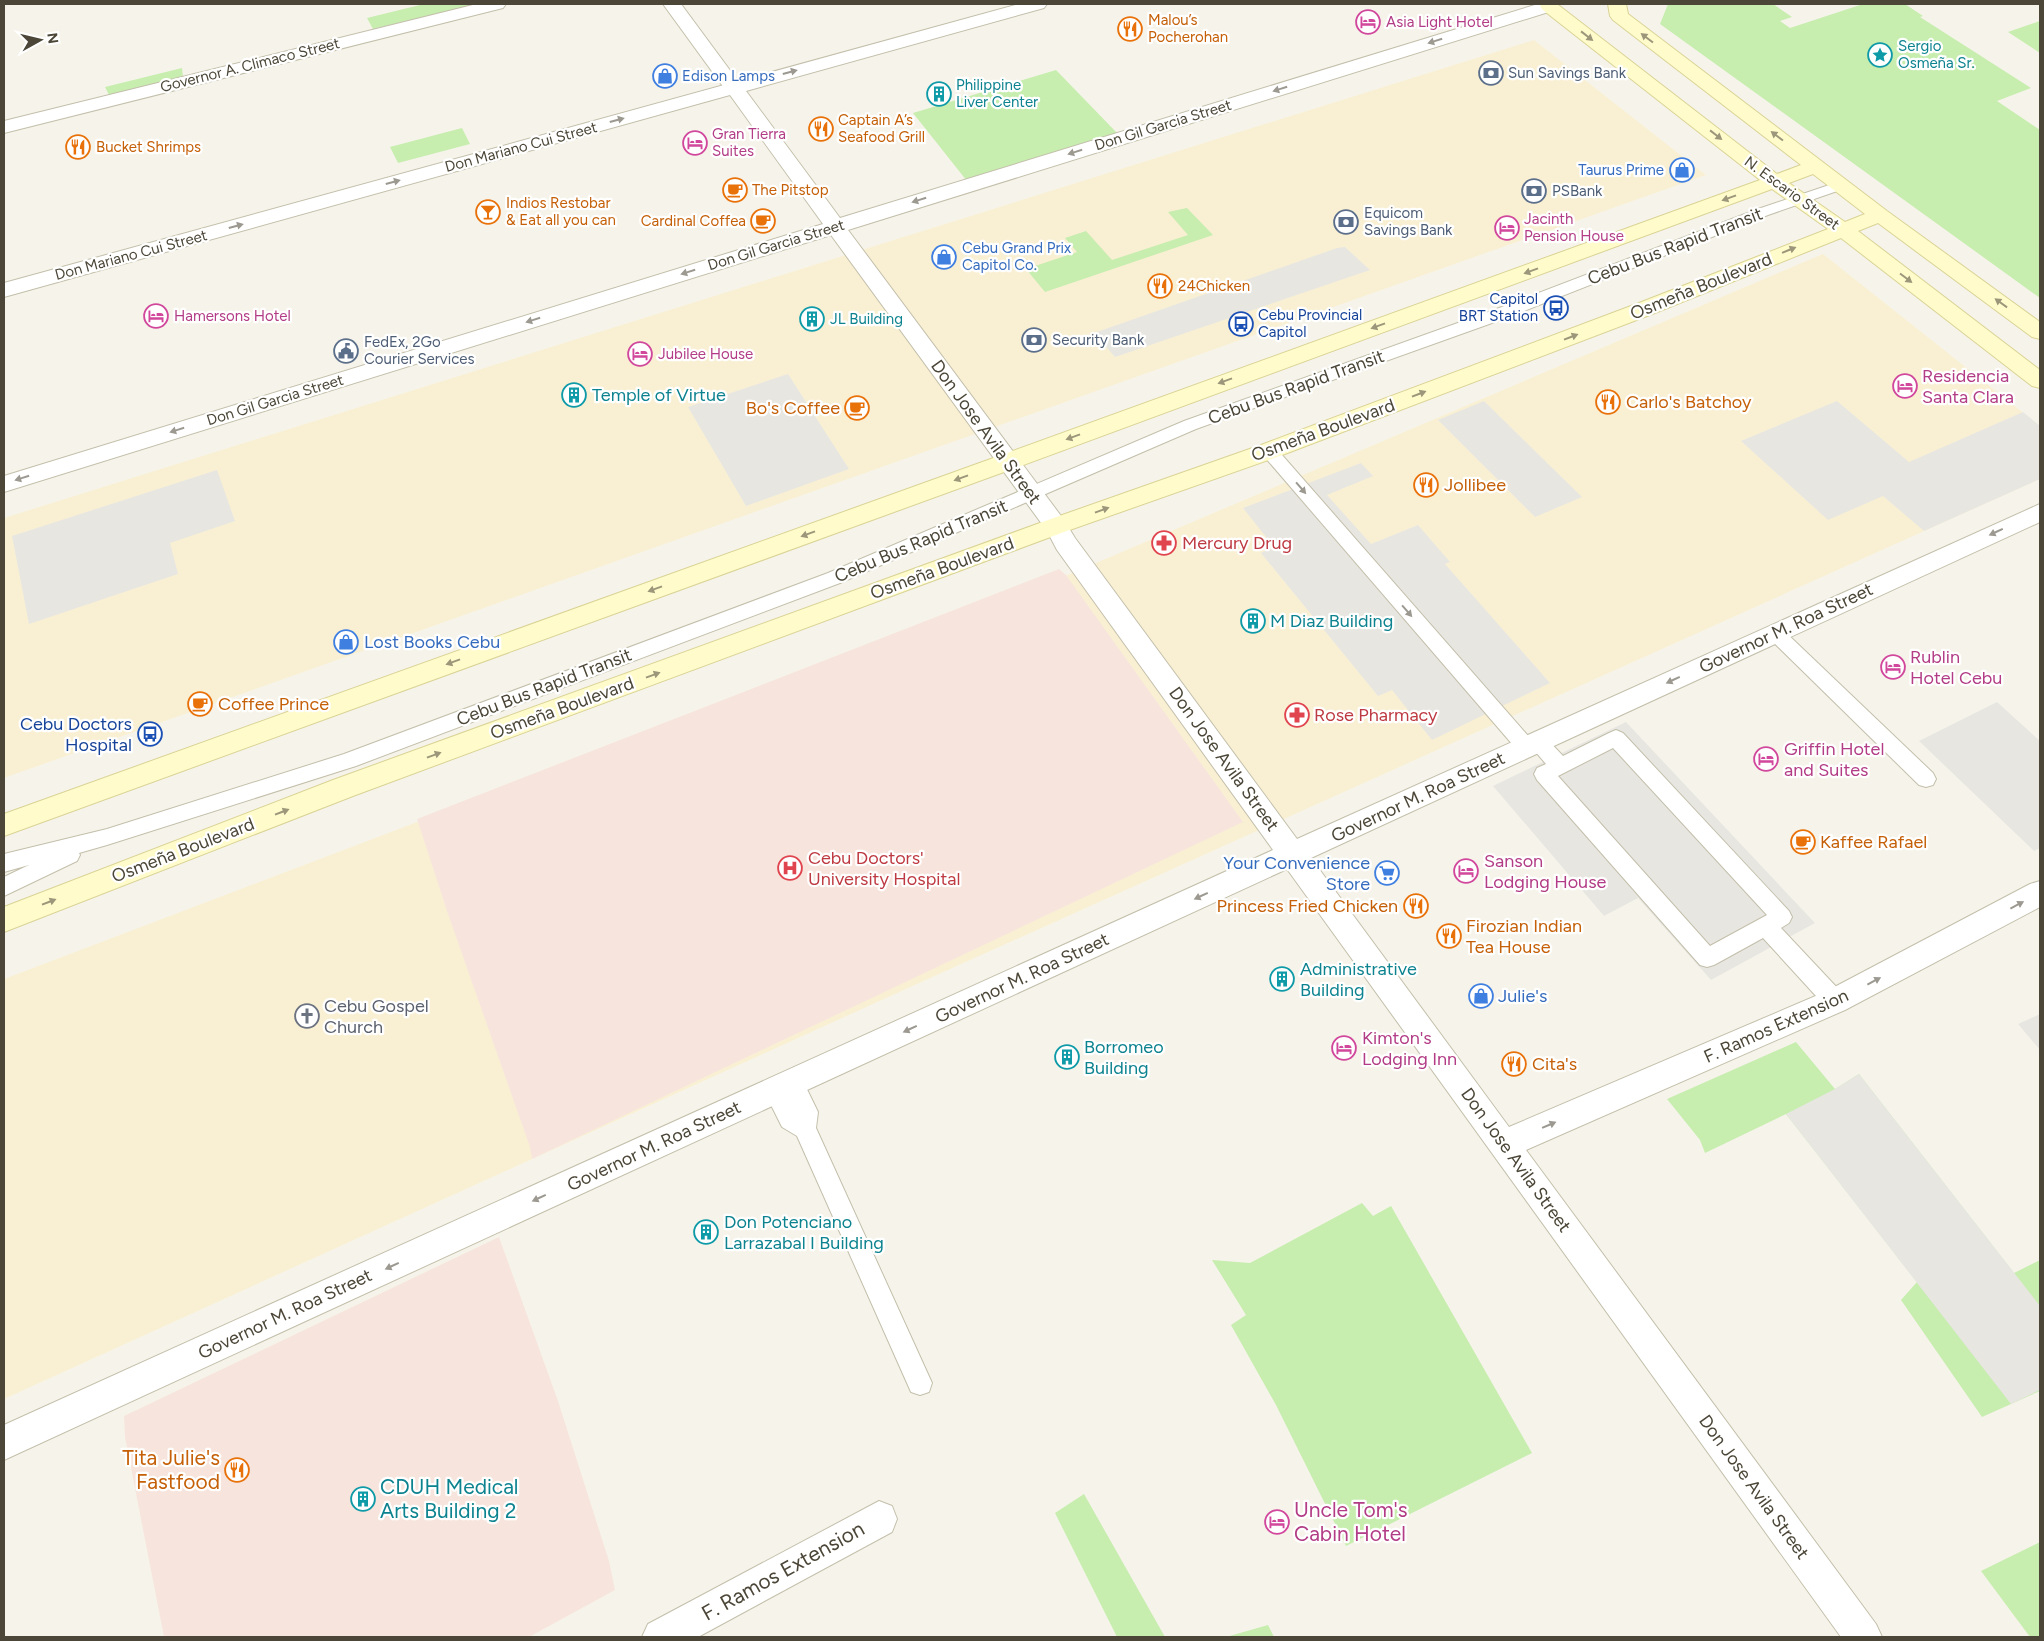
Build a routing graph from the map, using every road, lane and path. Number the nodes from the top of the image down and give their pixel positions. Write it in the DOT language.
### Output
graph roads {
  1 [pos="497,4"];
  2 [pos="672,4"];
  3 [pos="1038,4"];
  4 [pos="1550,4"];
  5 [pos="1617,4"];
  6 [pos="734,88"];
  7 [pos="4,127"];
  8 [pos="1816,166"];
  9 [pos="1774,181"];
  10 [pos="1841,185"];
  11 [pos="1798,199"];
  12 [pos="1880,215"];
  13 [pos="835,227"];
  14 [pos="1843,230"];
  15 [pos="4,290"];
  16 [pos="2040,332"];
  17 [pos="2040,381"];
  18 [pos="1269,451"];
  19 [pos="1007,462"];
  20 [pos="4,484"];
  21 [pos="1030,494"];
  22 [pos="2040,512"];
  23 [pos="1056,526"];
  24 [pos="1775,633"];
  25 [pos="1532,744"];
  26 [pos="1560,766"];
  27 [pos="1926,779"];
  28 [pos="4,825"];
  29 [pos="107,837"];
  30 [pos="1293,854"];
  31 [pos="4,862"];
  32 [pos="4,886"];
  33 [pos="2040,893"];
  34 [pos="4,920"];
  35 [pos="1766,926"];
  36 [pos="1835,1001"];
  37 [pos="784,1086"];
  38 [pos="1504,1144"];
  39 [pos="920,1383"];
  40 [pos="4,1443"];
  41 [pos="879,1519"];
  42 [pos="661,1637"];
  43 [pos="1864,1637"];
  1 -- 7 [label="street, Governor A. Climaco Street"];
  2 -- 6 [label="street, Don Jose Avila Street"];
  6 -- 3 [label="street, Don Mariano Cui Street, one-way"];
  4 -- 9 [label="main road, N. Escario Street, one-way"];
  4 -- 13 [label="street, Don Gil Garcia Street, one-way"];
  8 -- 5 [label="main road, N. Escario Street, one-way"];
  6 -- 13 [label="street, Don Jose Avila Street"];
  15 -- 6 [label="street, Don Mariano Cui Street, one-way"];
  8 -- 9 [label="main road"];
  8 -- 10 [label="main road, N. Escario Street"];
  9 -- 11 [label="main road, N. Escario Street"];
  9 -- 19 [label="main road, one-way"];
  10 -- 11 [label="lane, Cebu Bus Rapid Transit"];
  10 -- 12 [label="main road, N. Escario Street"];
  11 -- 14 [label="main road, N. Escario Street"];
  11 -- 21 [label="lane, Cebu Bus Rapid Transit"];
  12 -- 14 [label="main road, Osmeña Boulevard"];
  16 -- 12 [label="main road, N. Escario Street, one-way"];
  13 -- 19 [label="street, Don Jose Avila Street"];
  13 -- 20 [label="street, Don Gil Garcia Street, one-way"];
  14 -- 17 [label="main road, N. Escario Street, one-way"];
  18 -- 14 [label="main road, Osmeña Boulevard, one-way"];
  23 -- 18 [label="main road, Osmeña Boulevard, one-way"];
  18 -- 25 [label="lane, one-way"];
  19 -- 21 [label="street, Don Jose Avila Street"];
  19 -- 28 [label="main road, one-way"];
  21 -- 23 [label="street, Don Jose Avila Street"];
  21 -- 29 [label="lane, Cebu Bus Rapid Transit"];
  22 -- 24 [label="street, Governor M. Roa Street, one-way"];
  23 -- 30 [label="street, Don Jose Avila Street"];
  34 -- 23 [label="main road, Osmeña Boulevard, one-way"];
  24 -- 25 [label="street, Governor M. Roa Street, one-way"];
  24 -- 27 [label="lane"];
  25 -- 26 [label="lane"];
  25 -- 30 [label="street, Governor M. Roa Street"];
  26 -- 35 [label="lane"];
  26 -- 35 [label="lane"];
  29 -- 31 [label="lane, Cebu Bus Rapid Transit"];
  29 -- 32 [label="lane, Cebu Bus Rapid Transit"];
  30 -- 37 [label="street, Governor M. Roa Street, one-way"];
  30 -- 38 [label="street, Don Jose Avila Street"];
  36 -- 33 [label="street, F. Ramos Extension, one-way"];
  35 -- 36 [label="lane"];
  38 -- 36 [label="street, F. Ramos Extension, one-way"];
  37 -- 39 [label="lane"];
  37 -- 40 [label="street, Governor M. Roa Street, one-way"];
  38 -- 43 [label="street, Don Jose Avila Street"];
  41 -- 42 [label="street, F. Ramos Extension"];
}
